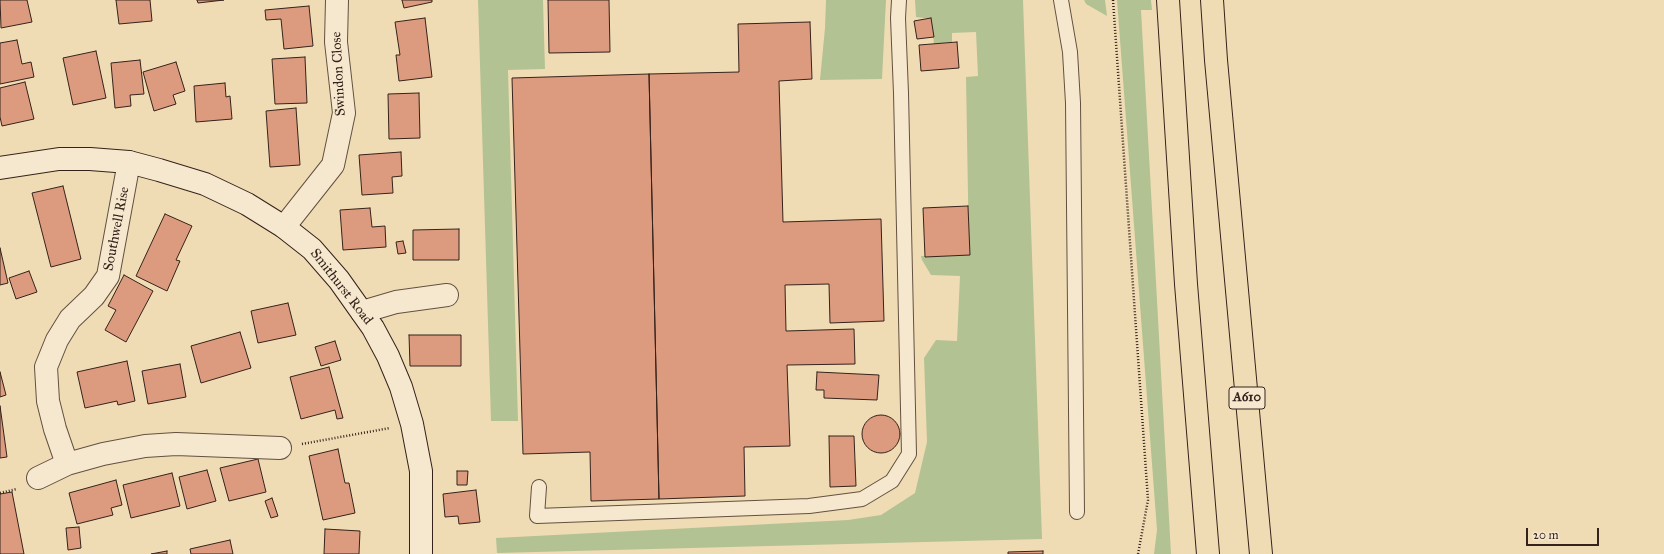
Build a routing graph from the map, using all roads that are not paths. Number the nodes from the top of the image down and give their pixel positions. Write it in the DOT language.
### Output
graph roads {
  1 [pos="337,0"];
  2 [pos="899,0"];
  3 [pos="1061,0"];
  4 [pos="1168,0"];
  5 [pos="1212,0"];
  6 [pos="129,162"];
  7 [pos="0,168"];
  8 [pos="284,227"];
  9 [pos="447,295"];
  10 [pos="362,312"];
  11 [pos="280,448"];
  12 [pos="67,464"];
  13 [pos="38,478"];
  14 [pos="539,487"];
  15 [pos="1077,512"];
  16 [pos="421,554"];
  17 [pos="1208,554"];
  18 [pos="1261,554"];
  1 -- 8 [label="street, Swindon Close"];
  2 -- 14 [label="lane"];
  3 -- 15 [label="lane"];
  4 -- 17 [label="highway"];
  5 -- 18 [label="highway, A610"];
  6 -- 7 [label="street, Smithurst Road"];
  6 -- 8 [label="street, Smithurst Road"];
  6 -- 12 [label="street, Southwell Rise"];
  8 -- 10 [label="street, Smithurst Road"];
  9 -- 10 [label="street"];
  10 -- 16 [label="street, Smithurst Road"];
  11 -- 12 [label="street"];
  12 -- 13 [label="street"];
}
